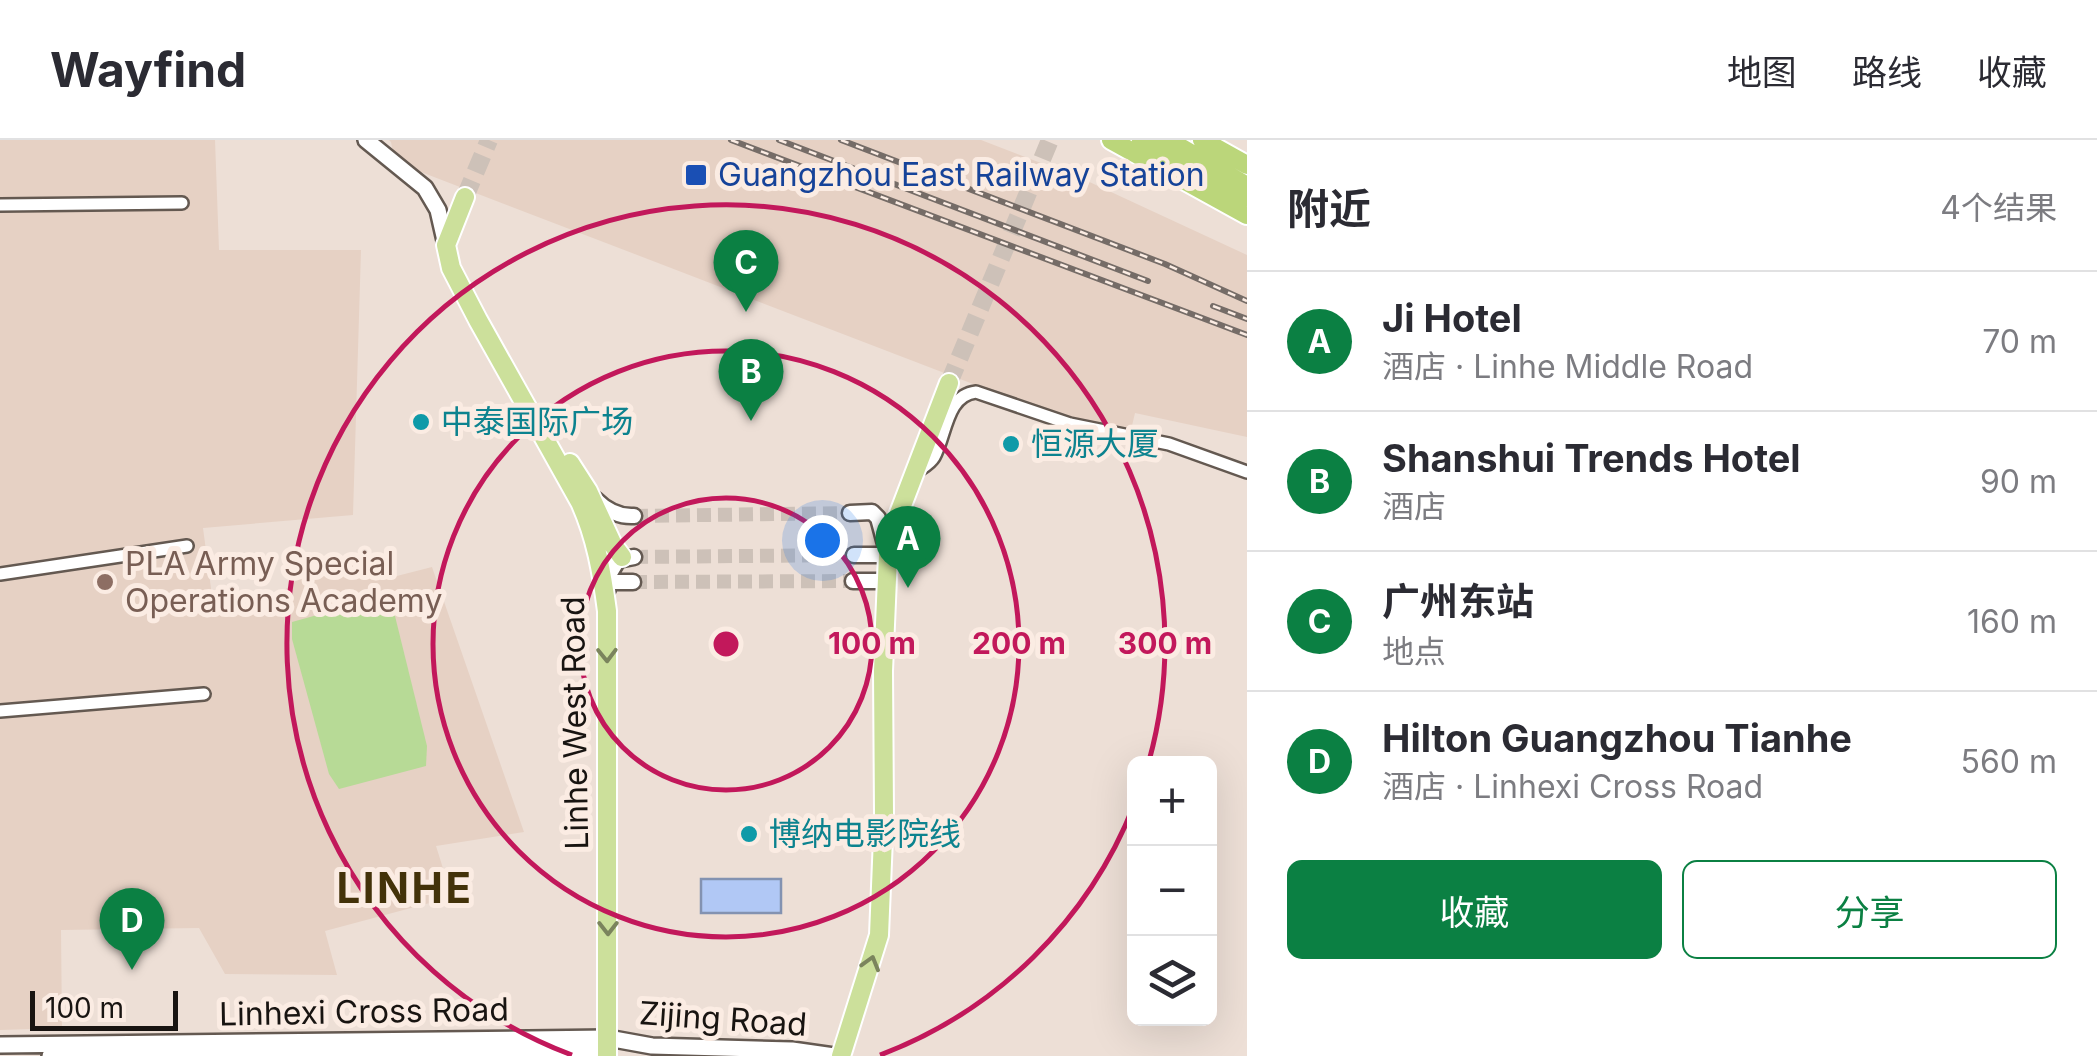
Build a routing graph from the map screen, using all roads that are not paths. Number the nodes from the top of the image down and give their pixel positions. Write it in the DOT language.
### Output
graph roads {
  1 [pos="366,140"];
  2 [pos="1141,140"];
  3 [pos="1168,140"];
  4 [pos="1202,140"];
  5 [pos="1114,141"];
  6 [pos="1247,166"];
  7 [pos="465,197"];
  8 [pos="1246,201"];
  9 [pos="182,203"];
  10 [pos="0,205"];
  11 [pos="446,245"];
  12 [pos="950,383"];
  13 [pos="916,472"];
  14 [pos="1247,472"];
  15 [pos="588,490"];
  16 [pos="850,513"];
  17 [pos="604,526"];
  18 [pos="187,546"];
  19 [pos="597,553"];
  20 [pos="854,555"];
  21 [pos="888,555"];
  22 [pos="628,557"];
  23 [pos="0,574"];
  24 [pos="852,581"];
  25 [pos="886,581"];
  26 [pos="608,582"];
  27 [pos="633,582"];
  28 [pos="606,612"];
  29 [pos="204,694"];
  30 [pos="0,711"];
  31 [pos="0,1045"];
  32 [pos="423,1049"];
  33 [pos="605,1050"];
  34 [pos="50,1056"];
  35 [pos="838,1056"];
  1 -- 11 [label="main road, Linhe West Road"];
  2 -- 8 [label="highway"];
  3 -- 8 [label="highway"];
  4 -- 6 [label="highway"];
  5 -- 8 [label="highway"];
  7 -- 11 [label="main road"];
  9 -- 10 [label="street"];
  11 -- 15 [label="main road, Linhe West Road"];
  11 -- 19 [label="main road, Linhe West Road"];
  12 -- 13 [label="main road"];
  13 -- 14 [label="street"];
  13 -- 21 [label="main road"];
  15 -- 17 [label="main road, Linhe West Road"];
  15 -- 17 [label="street"];
  16 -- 21 [label="street"];
  17 -- 19 [label="street"];
  17 -- 22 [label="main road, Linhe West Road"];
  18 -- 23 [label="street"];
  19 -- 28 [label="main road, Linhe West Road"];
  20 -- 21 [label="street"];
  21 -- 25 [label="main road"];
  22 -- 26 [label="street"];
  24 -- 25 [label="street"];
  35 -- 25 [label="main road, one-way"];
  26 -- 27 [label="street"];
  26 -- 28 [label="street"];
  28 -- 33 [label="main road, Linhe West Road, one-way"];
  29 -- 30 [label="street"];
  31 -- 32 [label="main road, Linhexi Cross Road"];
  32 -- 33 [label="main road, Linhexi Cross Road"];
  32 -- 34 [label="main road, Linhexi Cross Road"];
  33 -- 35 [label="main road, Zijing Road"];
}
